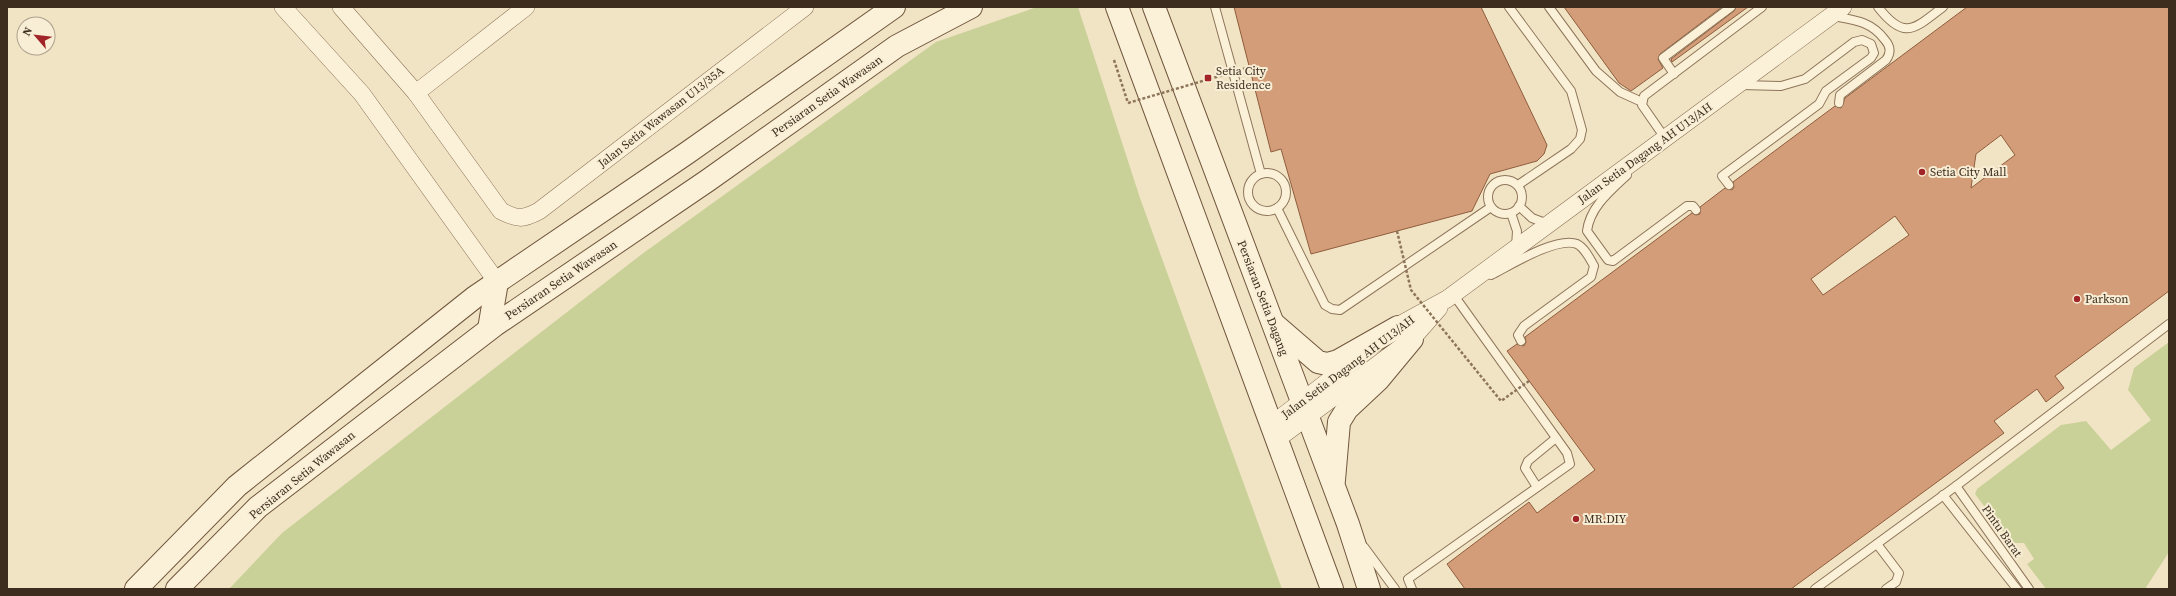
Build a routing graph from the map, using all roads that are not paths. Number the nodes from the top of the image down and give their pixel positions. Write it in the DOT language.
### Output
graph roads {
  1 [pos="283,7"];
  2 [pos="341,7"];
  3 [pos="526,7"];
  4 [pos="805,7"];
  5 [pos="894,7"];
  6 [pos="971,7"];
  7 [pos="1117,7"];
  8 [pos="1154,7"];
  9 [pos="1214,7"];
  10 [pos="1509,7"];
  11 [pos="1549,7"];
  12 [pos="1731,7"];
  13 [pos="1762,7"];
  14 [pos="1878,7"];
  15 [pos="1889,7"];
  16 [pos="1943,7"];
  17 [pos="1837,11"];
  18 [pos="1887,18"];
  19 [pos="1674,74"];
  20 [pos="1738,84"];
  21 [pos="416,93"];
  22 [pos="1642,102"];
  23 [pos="1839,103"];
  24 [pos="1666,137"];
  25 [pos="1262,174"];
  26 [pos="1518,185"];
  27 [pos="1729,185"];
  28 [pos="1491,206"];
  29 [pos="1519,206"];
  30 [pos="1277,208"];
  31 [pos="1696,210"];
  32 [pos="1511,213"];
  33 [pos="1548,224"];
  34 [pos="1516,248"];
  35 [pos="497,282"];
  36 [pos="540,294"];
  37 [pos="1450,296"];
  38 [pos="1272,322"];
  39 [pos="2169,324"];
  40 [pos="489,329"];
  41 [pos="1405,333"];
  42 [pos="1521,341"];
  43 [pos="1304,409"];
  44 [pos="1274,432"];
  45 [pos="1556,438"];
  46 [pos="1334,486"];
  47 [pos="1956,486"];
  48 [pos="1537,487"];
  49 [pos="1943,495"];
  50 [pos="1348,524"];
  51 [pos="1877,544"];
  52 [pos="136,589"];
  53 [pos="177,589"];
  54 [pos="1332,589"];
  55 [pos="1370,589"];
  56 [pos="1395,589"];
  57 [pos="1412,589"];
  58 [pos="1815,589"];
  59 [pos="1886,589"];
  60 [pos="2017,589"];
  61 [pos="2029,589"];
  1 -- 35 [label="street"];
  2 -- 21 [label="street"];
  3 -- 21 [label="street"];
  4 -- 21 [label="street, Jalan Setia Wawasan U13/35A"];
  5 -- 35 [label="street"];
  6 -- 36 [label="street, Persiaran Setia Wawasan"];
  7 -- 44 [label="street"];
  8 -- 38 [label="street, Persiaran Setia Dagang"];
  9 -- 25 [label="lane"];
  10 -- 26 [label="lane"];
  11 -- 22 [label="lane"];
  12 -- 19 [label="lane"];
  13 -- 19 [label="lane"];
  14 -- 18 [label="lane"];
  15 -- 18 [label="lane"];
  16 -- 18 [label="lane"];
  17 -- 20 [label="street, Jalan Setia Dagang AH U13/AH"];
  17 -- 23 [label="lane"];
  19 -- 22 [label="lane"];
  20 -- 24 [label="street, Jalan Setia Dagang AH U13/AH"];
  20 -- 27 [label="lane"];
  22 -- 24 [label="lane"];
  24 -- 31 [label="lane"];
  24 -- 33 [label="street, Jalan Setia Dagang AH U13/AH"];
  25 -- 30 [label="lane"];
  25 -- 30 [label="lane"];
  26 -- 28 [label="lane"];
  26 -- 29 [label="lane"];
  28 -- 30 [label="lane"];
  28 -- 32 [label="lane"];
  29 -- 32 [label="lane"];
  29 -- 33 [label="lane"];
  32 -- 34 [label="lane"];
  33 -- 34 [label="street, Jalan Setia Dagang AH U13/AH"];
  34 -- 37 [label="street, Jalan Setia Dagang AH U13/AH"];
  35 -- 36 [label="street"];
  35 -- 40 [label="street"];
  35 -- 52 [label="street"];
  36 -- 40 [label="street, Persiaran Setia Wawasan"];
  37 -- 41 [label="street, Jalan Setia Dagang AH U13/AH"];
  37 -- 42 [label="lane"];
  37 -- 45 [label="lane"];
  38 -- 41 [label="street"];
  38 -- 43 [label="street, Persiaran Setia Dagang"];
  39 -- 47 [label="lane"];
  40 -- 53 [label="street, Persiaran Setia Wawasan"];
  41 -- 43 [label="street, Jalan Setia Dagang AH U13/AH"];
  41 -- 46 [label="street"];
  43 -- 44 [label="street, Jalan Setia Dagang AH U13/AH"];
  43 -- 46 [label="street, Persiaran Setia Dagang"];
  44 -- 54 [label="street"];
  45 -- 48 [label="lane"];
  45 -- 48 [label="lane"];
  46 -- 50 [label="street, Persiaran Setia Dagang"];
  47 -- 49 [label="lane"];
  47 -- 61 [label="lane, Pintu Barat"];
  48 -- 57 [label="lane"];
  49 -- 51 [label="lane"];
  49 -- 60 [label="lane, Pintu Barat"];
  50 -- 55 [label="street, Persiaran Setia Dagang"];
  50 -- 56 [label="lane"];
  51 -- 58 [label="lane"];
  51 -- 59 [label="lane"];
}
